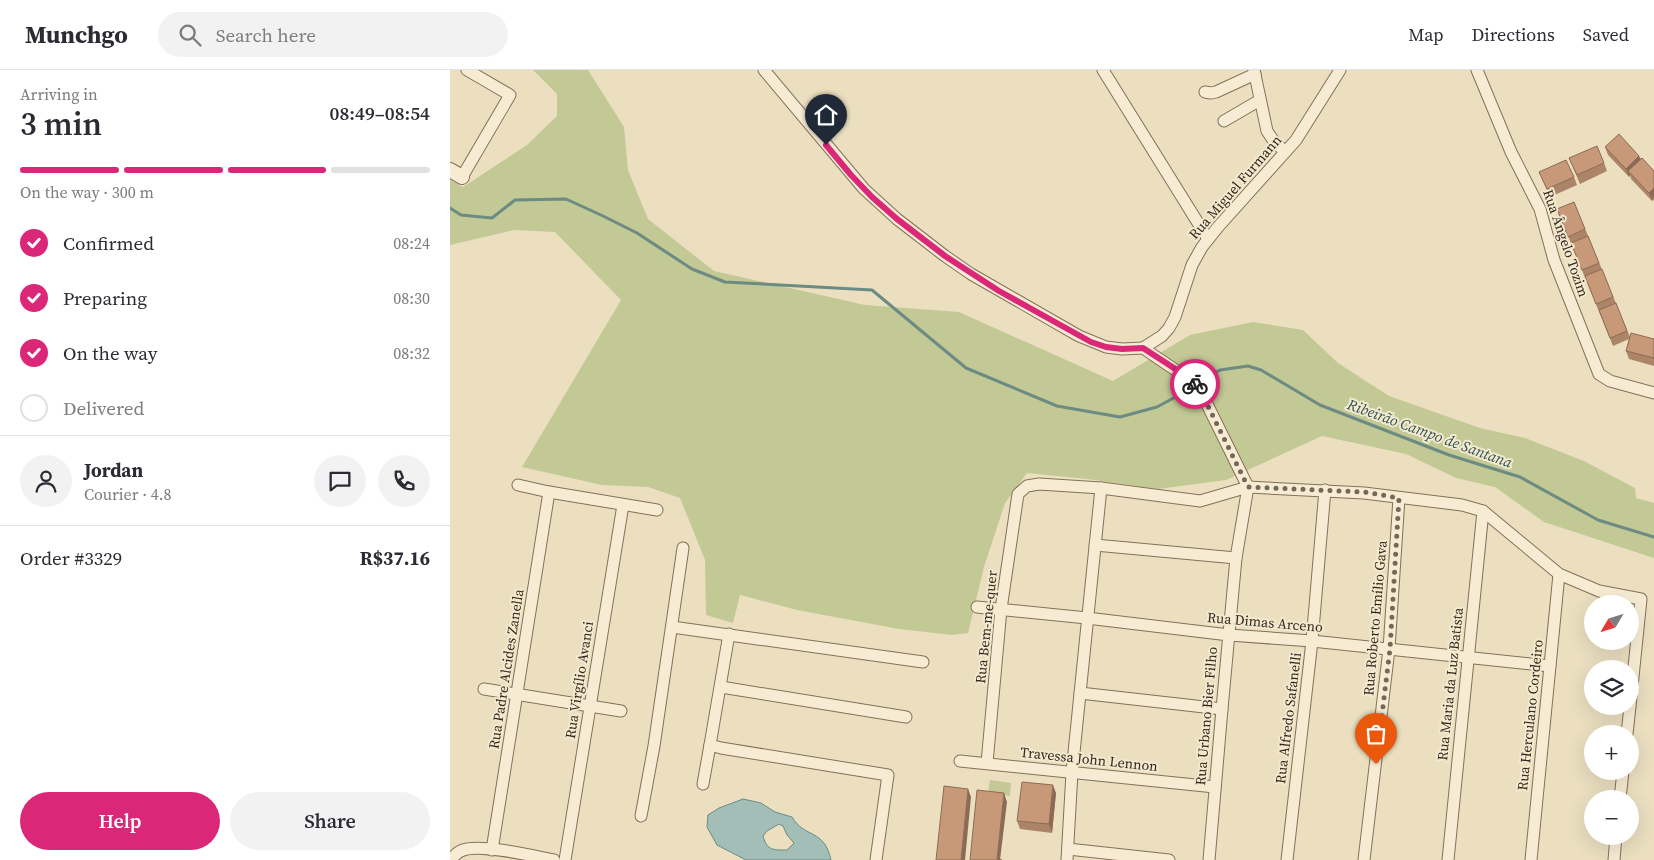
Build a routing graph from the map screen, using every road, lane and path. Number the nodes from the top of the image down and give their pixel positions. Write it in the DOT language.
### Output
graph roads {
  1 [pos="467,70"];
  2 [pos="764,70"];
  3 [pos="1103,70"];
  4 [pos="1340,70"];
  5 [pos="1477,70"];
  6 [pos="1255,72"];
  7 [pos="1205,92"];
  8 [pos="1260,100"];
  9 [pos="1224,120"];
  10 [pos="1285,152"];
  11 [pos="456,173"];
  12 [pos="1208,239"];
  13 [pos="1143,348"];
  14 [pos="1654,393"];
  15 [pos="518,485"];
  16 [pos="1248,487"];
  17 [pos="1101,488"];
  18 [pos="1325,490"];
  19 [pos="549,492"];
  20 [pos="1399,498"];
  21 [pos="623,505"];
  22 [pos="657,510"];
  23 [pos="1483,511"];
  24 [pos="1095,545"];
  25 [pos="683,548"];
  26 [pos="1236,558"];
  27 [pos="1559,574"];
  28 [pos="977,607"];
  29 [pos="1002,609"];
  30 [pos="1087,618"];
  31 [pos="672,626"];
  32 [pos="729,634"];
  33 [pos="1229,635"];
  34 [pos="1312,641"];
  35 [pos="1390,649"];
  36 [pos="1468,658"];
  37 [pos="1635,660"];
  38 [pos="924,662"];
  39 [pos="1550,666"];
  40 [pos="721,687"];
  41 [pos="484,689"];
  42 [pos="1080,693"];
  43 [pos="517,694"];
  44 [pos="590,706"];
  45 [pos="1222,709"];
  46 [pos="621,711"];
  47 [pos="906,717"];
  48 [pos="710,744"];
  49 [pos="960,761"];
  50 [pos="987,763"];
  51 [pos="1072,772"];
  52 [pos="703,784"];
  53 [pos="1215,787"];
  54 [pos="641,816"];
  55 [pos="1615,845"];
  56 [pos="492,850"];
  57 [pos="1068,854"];
  58 [pos="451,860"];
  59 [pos="554,860"];
  60 [pos="565,860"];
  61 [pos="876,860"];
  62 [pos="1168,860"];
  63 [pos="1210,860"];
  64 [pos="1287,860"];
  65 [pos="1364,860"];
  66 [pos="1448,860"];
  67 [pos="1531,860"];
  68 [pos="1614,860"];
  1 -- 11 [label="street"];
  2 -- 13 [label="street"];
  3 -- 12 [label="street"];
  4 -- 10 [label="street, Rua Miguel Furmann"];
  5 -- 14 [label="street, Rua Ângelo Tozim"];
  6 -- 7 [label="street"];
  6 -- 8 [label="street"];
  8 -- 9 [label="street"];
  8 -- 10 [label="street"];
  10 -- 12 [label="street, Rua Miguel Furmann"];
  12 -- 13 [label="street, Rua Miguel Furmann"];
  13 -- 16 [label="street"];
  15 -- 19 [label="street"];
  16 -- 17 [label="street"];
  16 -- 18 [label="street"];
  16 -- 26 [label="street, Rua Urbano Bier Filho"];
  17 -- 24 [label="street"];
  17 -- 29 [label="street, Rua Bem-me-quer"];
  18 -- 20 [label="street"];
  18 -- 34 [label="street, Rua Alfredo Safanelli"];
  19 -- 21 [label="street"];
  19 -- 43 [label="street, Rua Padre Alcides Zanella"];
  20 -- 23 [label="street"];
  20 -- 35 [label="street, Rua Roberto Emílio Gava"];
  21 -- 22 [label="street"];
  21 -- 44 [label="street, Rua Virgílio Avanci"];
  23 -- 27 [label="street"];
  23 -- 36 [label="street, Rua Maria da Luz Batista"];
  24 -- 26 [label="street"];
  24 -- 30 [label="street"];
  25 -- 31 [label="street"];
  26 -- 33 [label="street, Rua Urbano Bier Filho"];
  27 -- 37 [label="street"];
  27 -- 39 [label="street, Rua Herculano Cordeiro"];
  28 -- 29 [label="street, Rua Dimas Arceno"];
  29 -- 30 [label="street, Rua Dimas Arceno"];
  29 -- 50 [label="street, Rua Bem-me-quer"];
  30 -- 33 [label="street, Rua Dimas Arceno"];
  30 -- 42 [label="street"];
  31 -- 32 [label="street"];
  31 -- 54 [label="street"];
  32 -- 38 [label="street"];
  32 -- 40 [label="street"];
  33 -- 34 [label="street, Rua Dimas Arceno"];
  33 -- 45 [label="street, Rua Urbano Bier Filho"];
  34 -- 35 [label="street, Rua Dimas Arceno"];
  34 -- 64 [label="street, Rua Alfredo Safanelli"];
  35 -- 36 [label="street, Rua Dimas Arceno"];
  35 -- 65 [label="street, Rua Roberto Emílio Gava"];
  36 -- 39 [label="street, Rua Dimas Arceno"];
  36 -- 66 [label="street, Rua Maria da Luz Batista"];
  39 -- 67 [label="street, Rua Herculano Cordeiro"];
  40 -- 47 [label="street"];
  40 -- 48 [label="street"];
  41 -- 43 [label="street"];
  42 -- 45 [label="street"];
  42 -- 51 [label="street"];
  43 -- 44 [label="street"];
  43 -- 56 [label="street, Rua Padre Alcides Zanella"];
  44 -- 46 [label="street"];
  44 -- 60 [label="street, Rua Virgílio Avanci"];
  45 -- 53 [label="street, Rua Urbano Bier Filho"];
  48 -- 52 [label="street"];
  48 -- 61 [label="street"];
  49 -- 50 [label="street, Travessa John Lennon"];
  50 -- 51 [label="street, Travessa John Lennon"];
  51 -- 53 [label="street, Travessa John Lennon"];
  51 -- 57 [label="street"];
  53 -- 63 [label="street, Rua Urbano Bier Filho"];
  55 -- 68 [label="street"];
  56 -- 58 [label="street"];
  56 -- 59 [label="street"];
  57 -- 62 [label="street"];
}
